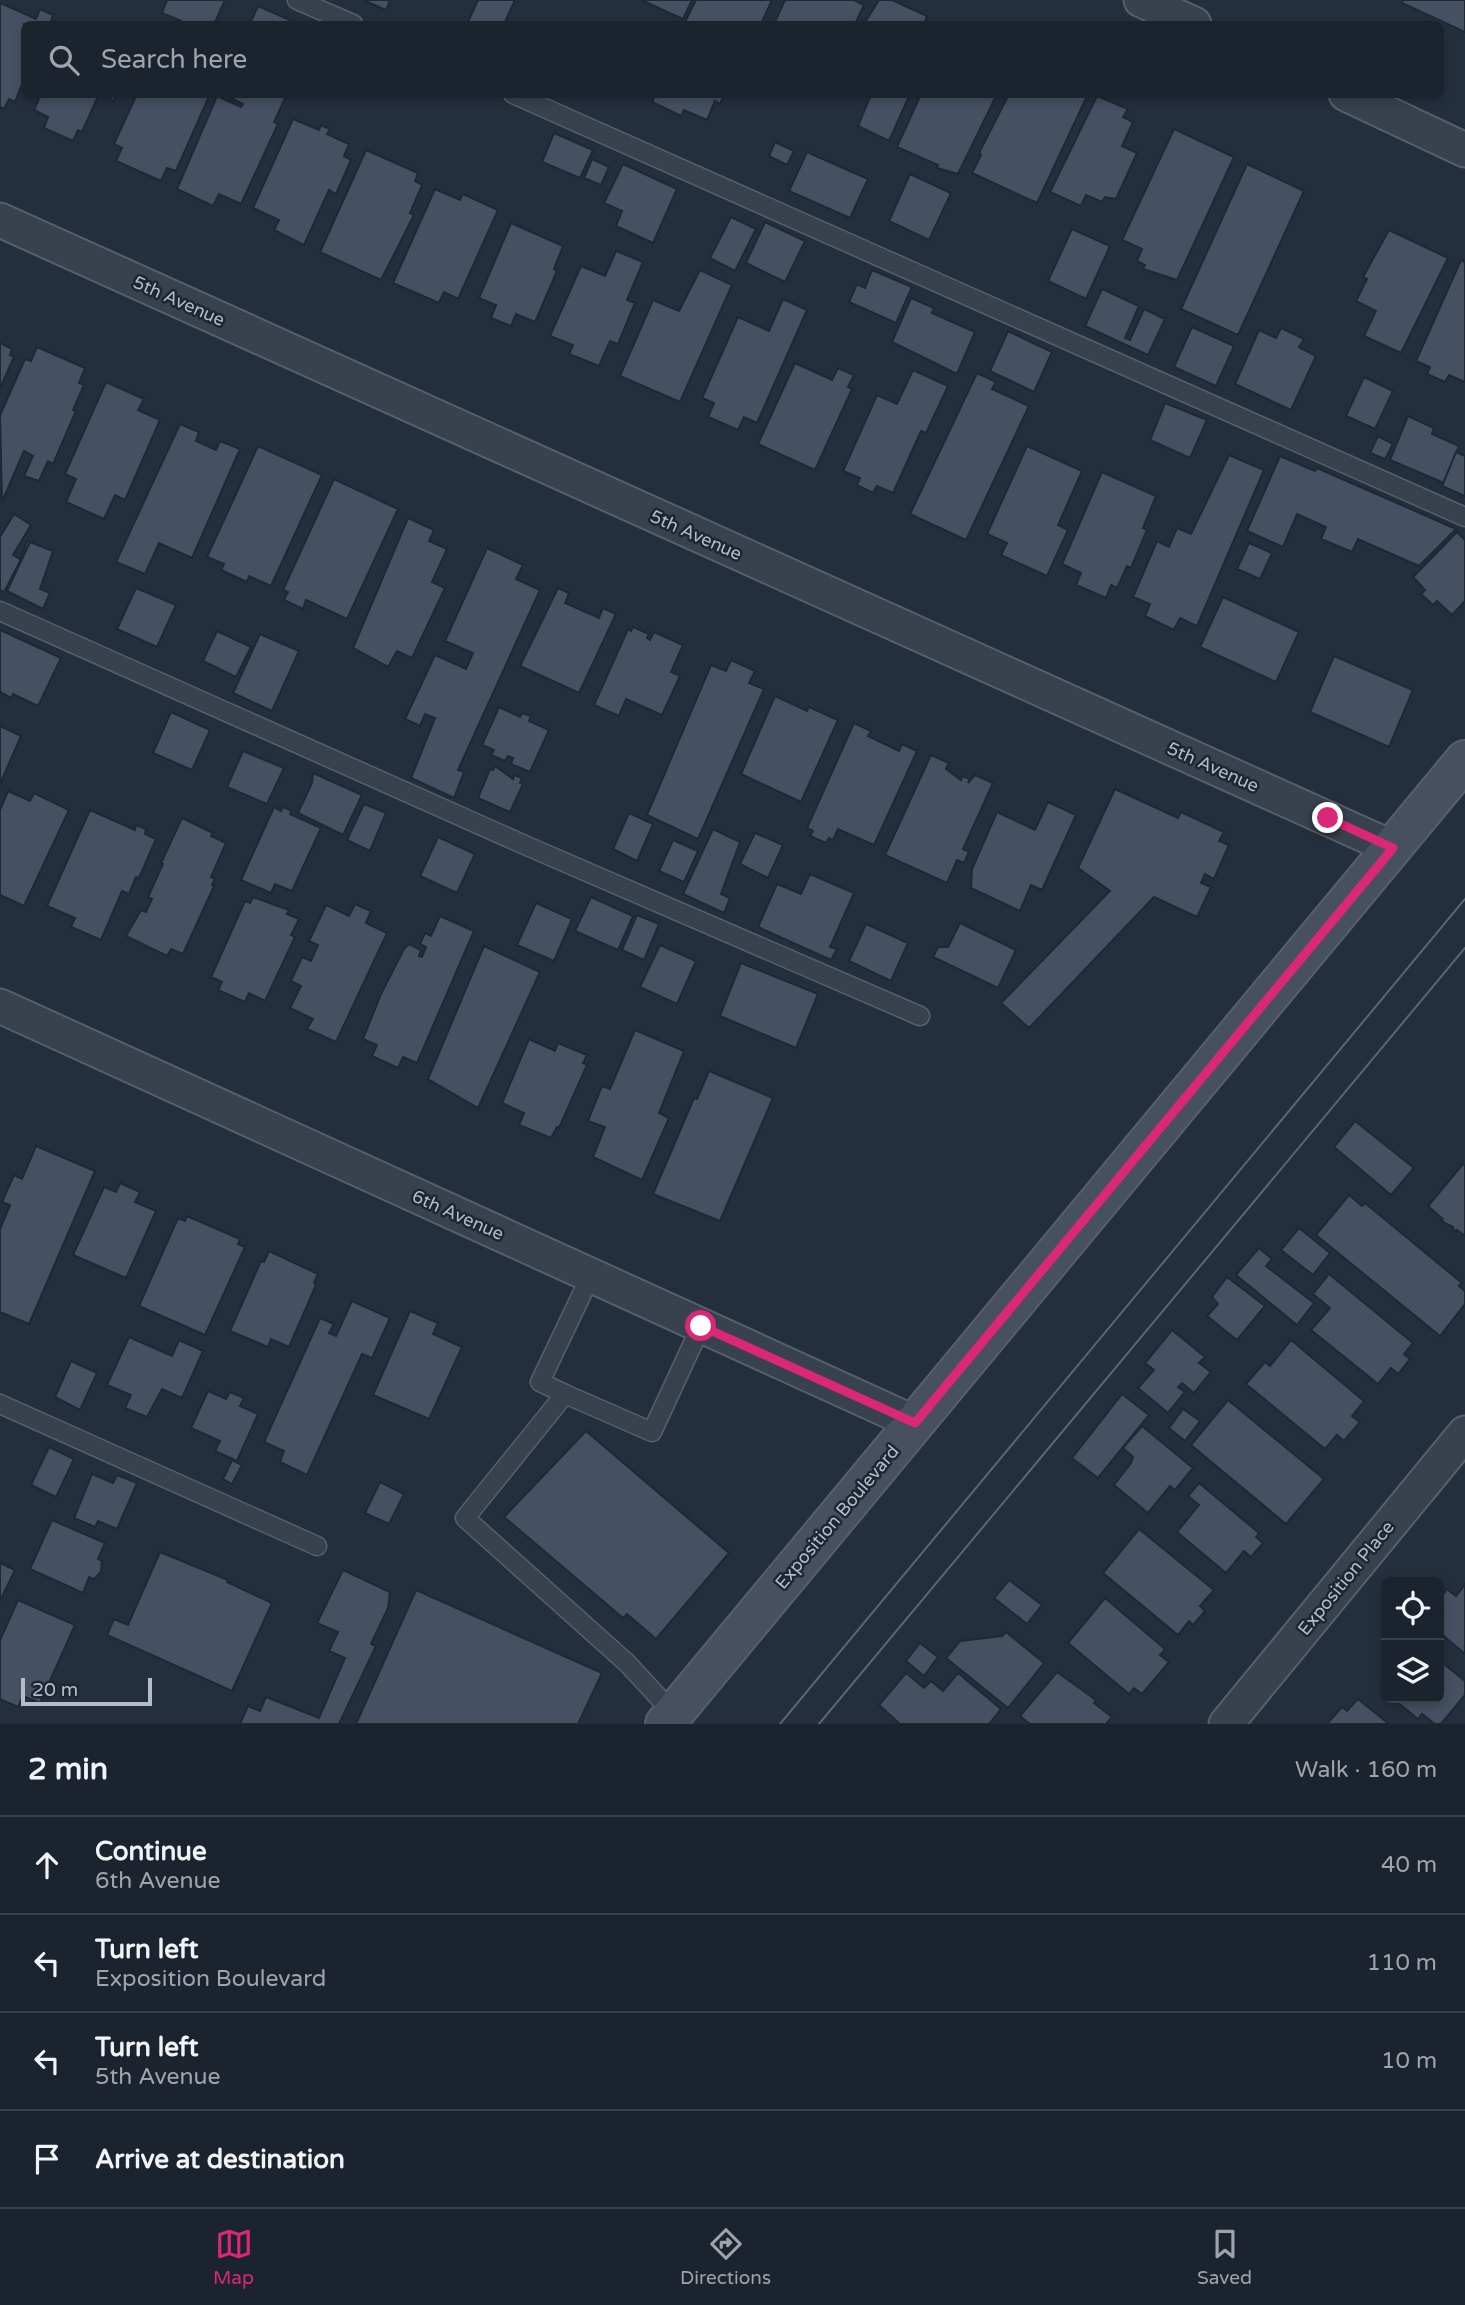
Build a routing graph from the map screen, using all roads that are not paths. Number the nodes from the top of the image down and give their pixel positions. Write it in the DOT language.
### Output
graph roads {
  1 [pos="297,0"];
  2 [pos="1141,0"];
  3 [pos="346,21"];
  4 [pos="1187,21"];
  5 [pos="522,98"];
  6 [pos="1355,98"];
  7 [pos="1465,149"];
  8 [pos="0,220"];
  9 [pos="1465,517"];
  10 [pos="0,611"];
  11 [pos="1465,760"];
  12 [pos="1393,848"];
  13 [pos="0,1006"];
  14 [pos="920,1016"];
  15 [pos="591,1275"];
  16 [pos="701,1326"];
  17 [pos="565,1394"];
  18 [pos="0,1405"];
  19 [pos="915,1423"];
  20 [pos="1465,1433"];
  21 [pos="317,1546"];
  22 [pos="669,1719"];
  23 [pos="1226,1724"];
  1 -- 3 [label="lane"];
  2 -- 4 [label="street"];
  5 -- 9 [label="lane"];
  6 -- 7 [label="street"];
  8 -- 12 [label="street, 5th Avenue"];
  10 -- 14 [label="lane"];
  11 -- 12 [label="street, Exposition Boulevard"];
  12 -- 19 [label="street, Exposition Boulevard"];
  13 -- 15 [label="street, 6th Avenue"];
  15 -- 16 [label="street, 6th Avenue"];
  15 -- 17 [label="lane"];
  16 -- 17 [label="lane"];
  16 -- 19 [label="street, 6th Avenue"];
  17 -- 22 [label="lane"];
  18 -- 21 [label="lane"];
  19 -- 22 [label="street, Exposition Boulevard"];
  20 -- 23 [label="street, Exposition Place"];
}
